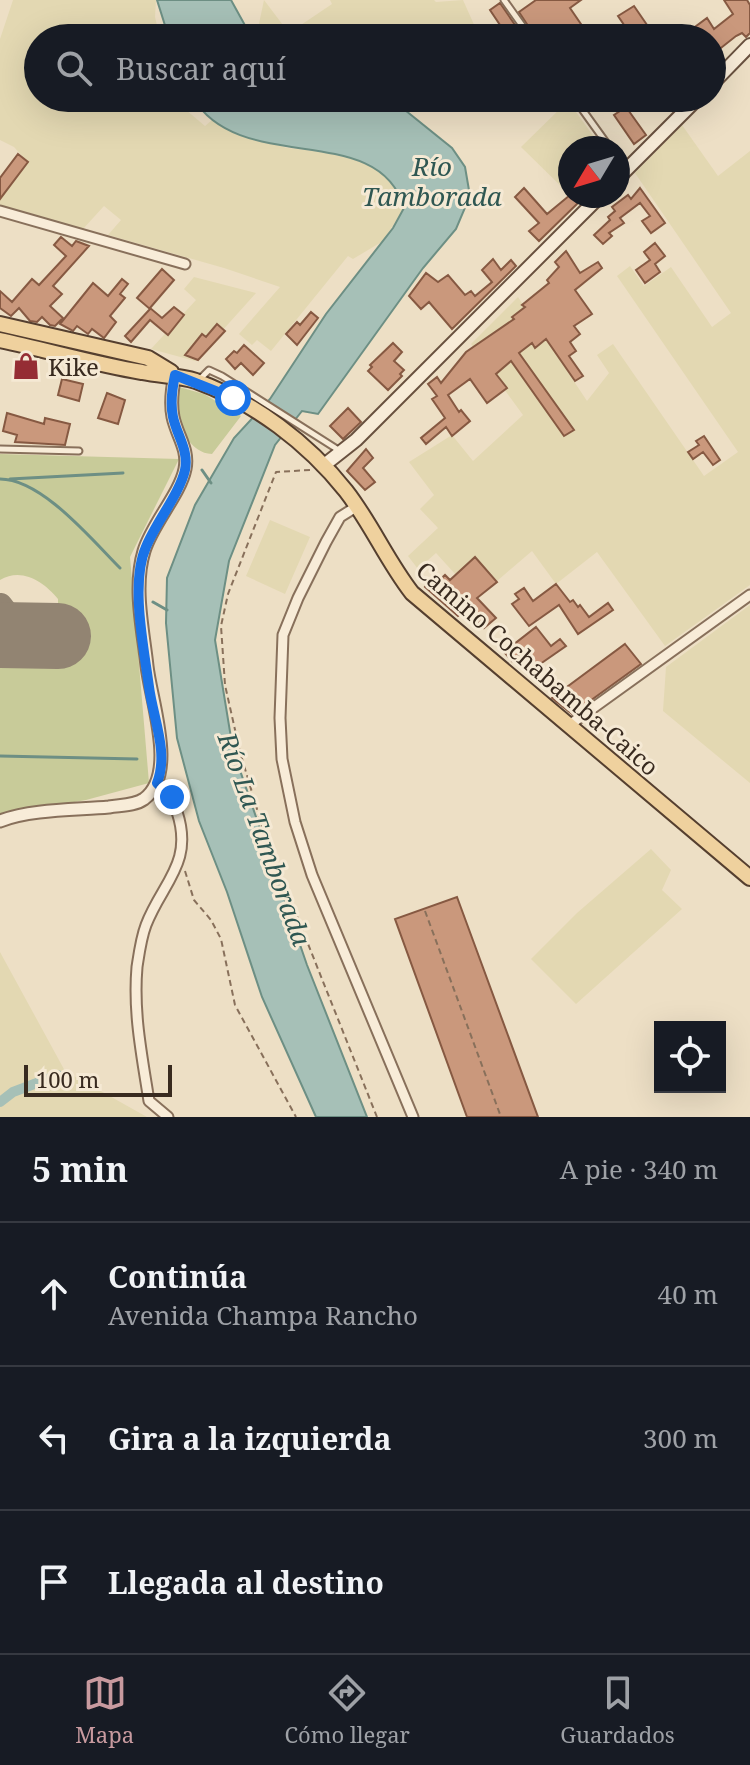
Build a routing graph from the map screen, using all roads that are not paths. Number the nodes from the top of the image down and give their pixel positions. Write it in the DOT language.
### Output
graph roads {
  1 [pos="504,0"];
  2 [pos="521,24"];
  3 [pos="750,45"];
  4 [pos="726,70"];
  5 [pos="584,112"];
  6 [pos="683,112"];
  7 [pos="601,136"];
  8 [pos="630,161"];
  9 [pos="588,208"];
  10 [pos="0,211"];
  11 [pos="185,264"];
  12 [pos="6,325"];
  13 [pos="5,341"];
  14 [pos="175,375"];
  15 [pos="294,430"];
  16 [pos="0,449"];
  17 [pos="79,451"];
  18 [pos="341,452"];
  19 [pos="323,466"];
  20 [pos="356,507"];
  21 [pos="750,595"];
  22 [pos="568,726"];
  23 [pos="157,783"];
  24 [pos="0,821"];
  25 [pos="750,878"];
  26 [pos="168,1117"];
  27 [pos="413,1117"];
  1 -- 2 [label="lane"];
  3 -- 4 [label="main road"];
  5 -- 7 [label="lane"];
  6 -- 8 [label="main road"];
  9 -- 18 [label="main road"];
  10 -- 11 [label="street"];
  12 -- 13 [label="main road"];
  12 -- 14 [label="main road"];
  13 -- 14 [label="main road"];
  14 -- 15 [label="main road, Camino Cochabamba-Caico"];
  14 -- 23 [label="street"];
  15 -- 18 [label="lane"];
  15 -- 19 [label="main road, Camino Cochabamba-Caico"];
  16 -- 17 [label="lane"];
  18 -- 19 [label="main road"];
  19 -- 20 [label="main road, Camino Cochabamba-Caico"];
  20 -- 22 [label="main road, Camino Cochabamba-Caico"];
  20 -- 27 [label="street"];
  21 -- 22 [label="street"];
  22 -- 25 [label="main road, Camino Cochabamba-Caico"];
  23 -- 24 [label="street"];
  23 -- 26 [label="street"];
}
